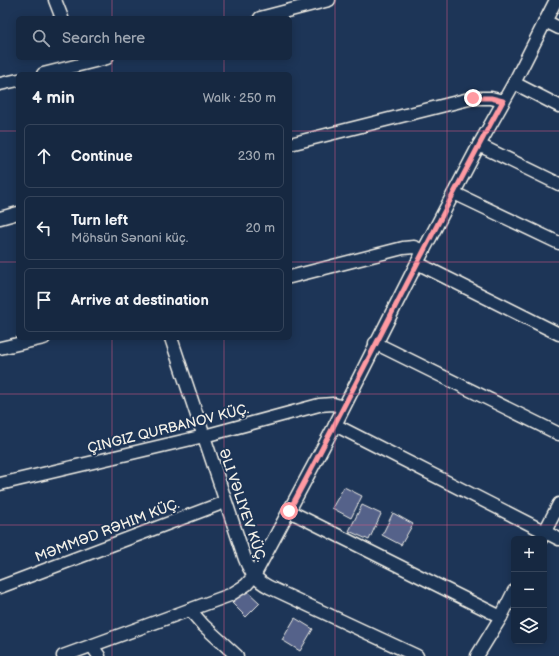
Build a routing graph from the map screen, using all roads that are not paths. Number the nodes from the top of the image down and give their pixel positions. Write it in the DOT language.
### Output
graph roads {
  1 [pos="55,0"];
  2 [pos="329,0"];
  3 [pos="556,0"];
  4 [pos="61,16"];
  5 [pos="268,16"];
  6 [pos="545,21"];
  7 [pos="559,28"];
  8 [pos="100,60"];
  9 [pos="78,66"];
  10 [pos="52,72"];
  11 [pos="16,80"];
  12 [pos="514,83"];
  13 [pos="0,84"];
  14 [pos="503,101"];
  15 [pos="559,106"];
  16 [pos="292,143"];
  17 [pos="479,145"];
  18 [pos="559,184"];
  19 [pos="454,193"];
  20 [pos="16,214"];
  21 [pos="0,218"];
  22 [pos="559,243"];
  23 [pos="423,251"];
  24 [pos="416,263"];
  25 [pos="292,276"];
  26 [pos="559,334"];
  27 [pos="35,340"];
  28 [pos="172,340"];
  29 [pos="375,343"];
  30 [pos="0,348"];
  31 [pos="343,407"];
  32 [pos="335,425"];
  33 [pos="559,434"];
  34 [pos="204,436"];
  35 [pos="0,484"];
  36 [pos="225,502"];
  37 [pos="559,504"];
  38 [pos="289,511"];
  39 [pos="543,535"];
  40 [pos="559,539"];
  41 [pos="254,576"];
  42 [pos="0,587"];
  43 [pos="511,597"];
  44 [pos="190,610"];
  45 [pos="501,617"];
  46 [pos="92,646"];
  47 [pos="63,656"];
  48 [pos="99,656"];
  49 [pos="237,656"];
  50 [pos="417,656"];
  51 [pos="477,656"];
  1 -- 4 [label="street"];
  2 -- 5 [label="street"];
  3 -- 6 [label="street"];
  6 -- 7 [label="street"];
  6 -- 12 [label="street"];
  8 -- 9 [label="street"];
  9 -- 10 [label="street"];
  11 -- 13 [label="street"];
  12 -- 14 [label="street"];
  12 -- 15 [label="street"];
  14 -- 16 [label="street"];
  14 -- 17 [label="street"];
  17 -- 18 [label="street"];
  17 -- 19 [label="street"];
  19 -- 22 [label="street"];
  19 -- 23 [label="street"];
  20 -- 21 [label="street"];
  23 -- 24 [label="street"];
  23 -- 25 [label="street"];
  24 -- 26 [label="street"];
  24 -- 29 [label="street"];
  27 -- 30 [label="street"];
  28 -- 34 [label="street, ƏLI VƏLIYEV KÜÇ."];
  29 -- 31 [label="street"];
  29 -- 33 [label="street"];
  31 -- 32 [label="street"];
  31 -- 34 [label="street, ÇINGIZ QURBANOV KÜÇ."];
  32 -- 38 [label="street"];
  32 -- 39 [label="street"];
  34 -- 35 [label="street, ÇINGIZ QURBANOV KÜÇ."];
  34 -- 36 [label="street, ƏLI VƏLIYEV KÜÇ."];
  36 -- 41 [label="street, ƏLI VƏLIYEV KÜÇ."];
  36 -- 42 [label="street, MƏMMƏD RƏHIM KÜÇ."];
  37 -- 39 [label="street"];
  38 -- 41 [label="street"];
  38 -- 45 [label="street"];
  39 -- 40 [label="street"];
  41 -- 44 [label="street"];
  41 -- 50 [label="street, ƏLI VƏLIYEV KÜÇ."];
  43 -- 45 [label="street"];
  44 -- 46 [label="street"];
  44 -- 49 [label="street"];
  45 -- 51 [label="street"];
  46 -- 47 [label="street"];
  46 -- 48 [label="street"];
}
